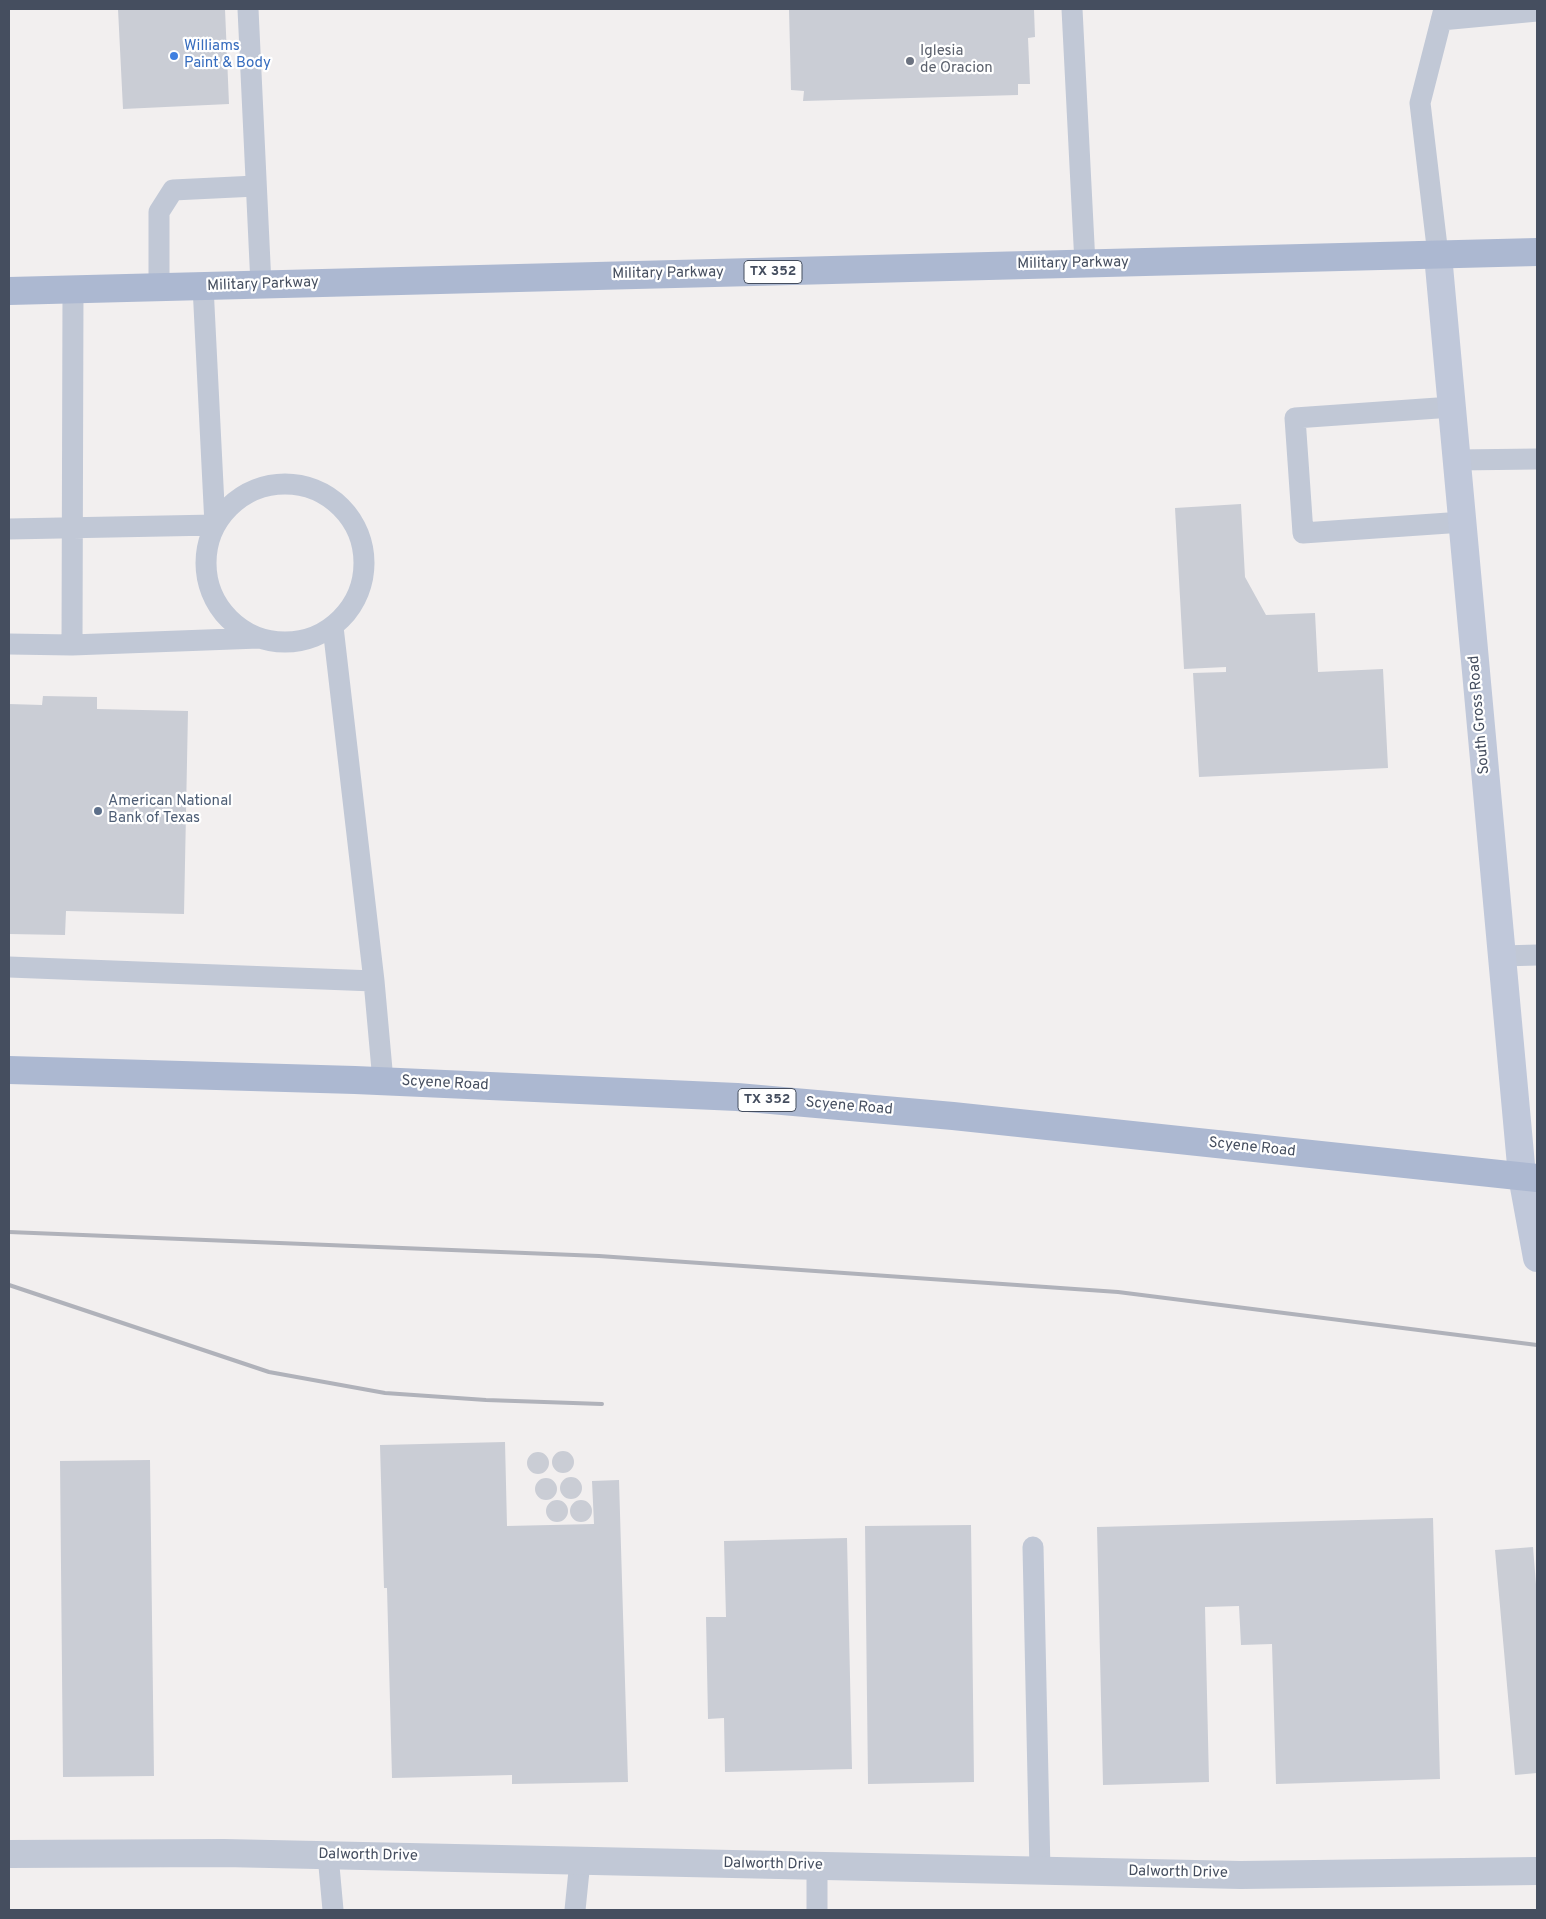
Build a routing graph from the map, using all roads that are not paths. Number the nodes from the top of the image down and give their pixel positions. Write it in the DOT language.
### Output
graph roads {
  1 [pos="248,9"];
  2 [pos="1072,9"];
  3 [pos="1537,11"];
  4 [pos="1442,14"];
  5 [pos="256,186"];
  6 [pos="1537,252"];
  7 [pos="1438,255"];
  8 [pos="1085,264"];
  9 [pos="261,285"];
  10 [pos="203,286"];
  11 [pos="159,287"];
  12 [pos="73,290"];
  13 [pos="9,291"];
  14 [pos="1452,407"];
  15 [pos="1537,459"];
  16 [pos="1457,460"];
  17 [pos="1462,522"];
  18 [pos="214,525"];
  19 [pos="72,528"];
  20 [pos="9,529"];
  21 [pos="333,627"];
  22 [pos="259,638"];
  23 [pos="9,644"];
  24 [pos="72,645"];
  25 [pos="1537,955"];
  26 [pos="1502,956"];
  27 [pos="9,968"];
  28 [pos="374,981"];
  29 [pos="9,1070"];
  30 [pos="383,1081"];
  31 [pos="1530,1177"];
  32 [pos="1537,1258"];
  33 [pos="1033,1547"];
  34 [pos="9,1854"];
  35 [pos="328,1855"];
  36 [pos="580,1861"];
  37 [pos="817,1866"];
  38 [pos="1040,1870"];
  39 [pos="1537,1872"];
  40 [pos="333,1910"];
  41 [pos="575,1910"];
  42 [pos="817,1910"];
  1 -- 5 [label="lane"];
  2 -- 8 [label="lane"];
  3 -- 4 [label="lane"];
  4 -- 7 [label="lane"];
  5 -- 9 [label="lane"];
  5 -- 11 [label="lane"];
  6 -- 7 [label="main road, Military Parkway / TX 352"];
  7 -- 8 [label="main road, Military Parkway / TX 352"];
  7 -- 14 [label="main road, South Gross Road"];
  8 -- 9 [label="main road, Military Parkway / TX 352"];
  9 -- 10 [label="main road, Military Parkway / TX 352"];
  10 -- 11 [label="main road, Military Parkway / TX 352"];
  10 -- 18 [label="lane"];
  11 -- 12 [label="main road, Military Parkway / TX 352"];
  12 -- 13 [label="main road, Military Parkway / TX 352"];
  12 -- 19 [label="lane"];
  14 -- 16 [label="main road, South Gross Road"];
  14 -- 17 [label="lane"];
  15 -- 16 [label="lane"];
  16 -- 17 [label="main road, South Gross Road"];
  17 -- 26 [label="main road, South Gross Road"];
  18 -- 19 [label="lane"];
  18 -- 21 [label="lane"];
  18 -- 22 [label="lane"];
  19 -- 20 [label="lane"];
  19 -- 24 [label="lane"];
  21 -- 22 [label="lane"];
  21 -- 28 [label="lane"];
  22 -- 24 [label="lane"];
  23 -- 24 [label="lane"];
  25 -- 26 [label="lane"];
  26 -- 31 [label="main road, South Gross Road"];
  27 -- 28 [label="lane"];
  28 -- 30 [label="lane"];
  29 -- 30 [label="main road, Scyene Road / TX 352"];
  30 -- 31 [label="main road, Scyene Road / TX 352"];
  31 -- 32 [label="main road, South Gross Road"];
  33 -- 38 [label="lane"];
  34 -- 35 [label="street, Dalworth Drive"];
  35 -- 36 [label="street, Dalworth Drive"];
  35 -- 40 [label="lane"];
  36 -- 37 [label="street, Dalworth Drive"];
  36 -- 41 [label="lane"];
  37 -- 38 [label="street, Dalworth Drive"];
  37 -- 42 [label="lane"];
  38 -- 39 [label="street, Dalworth Drive"];
}
